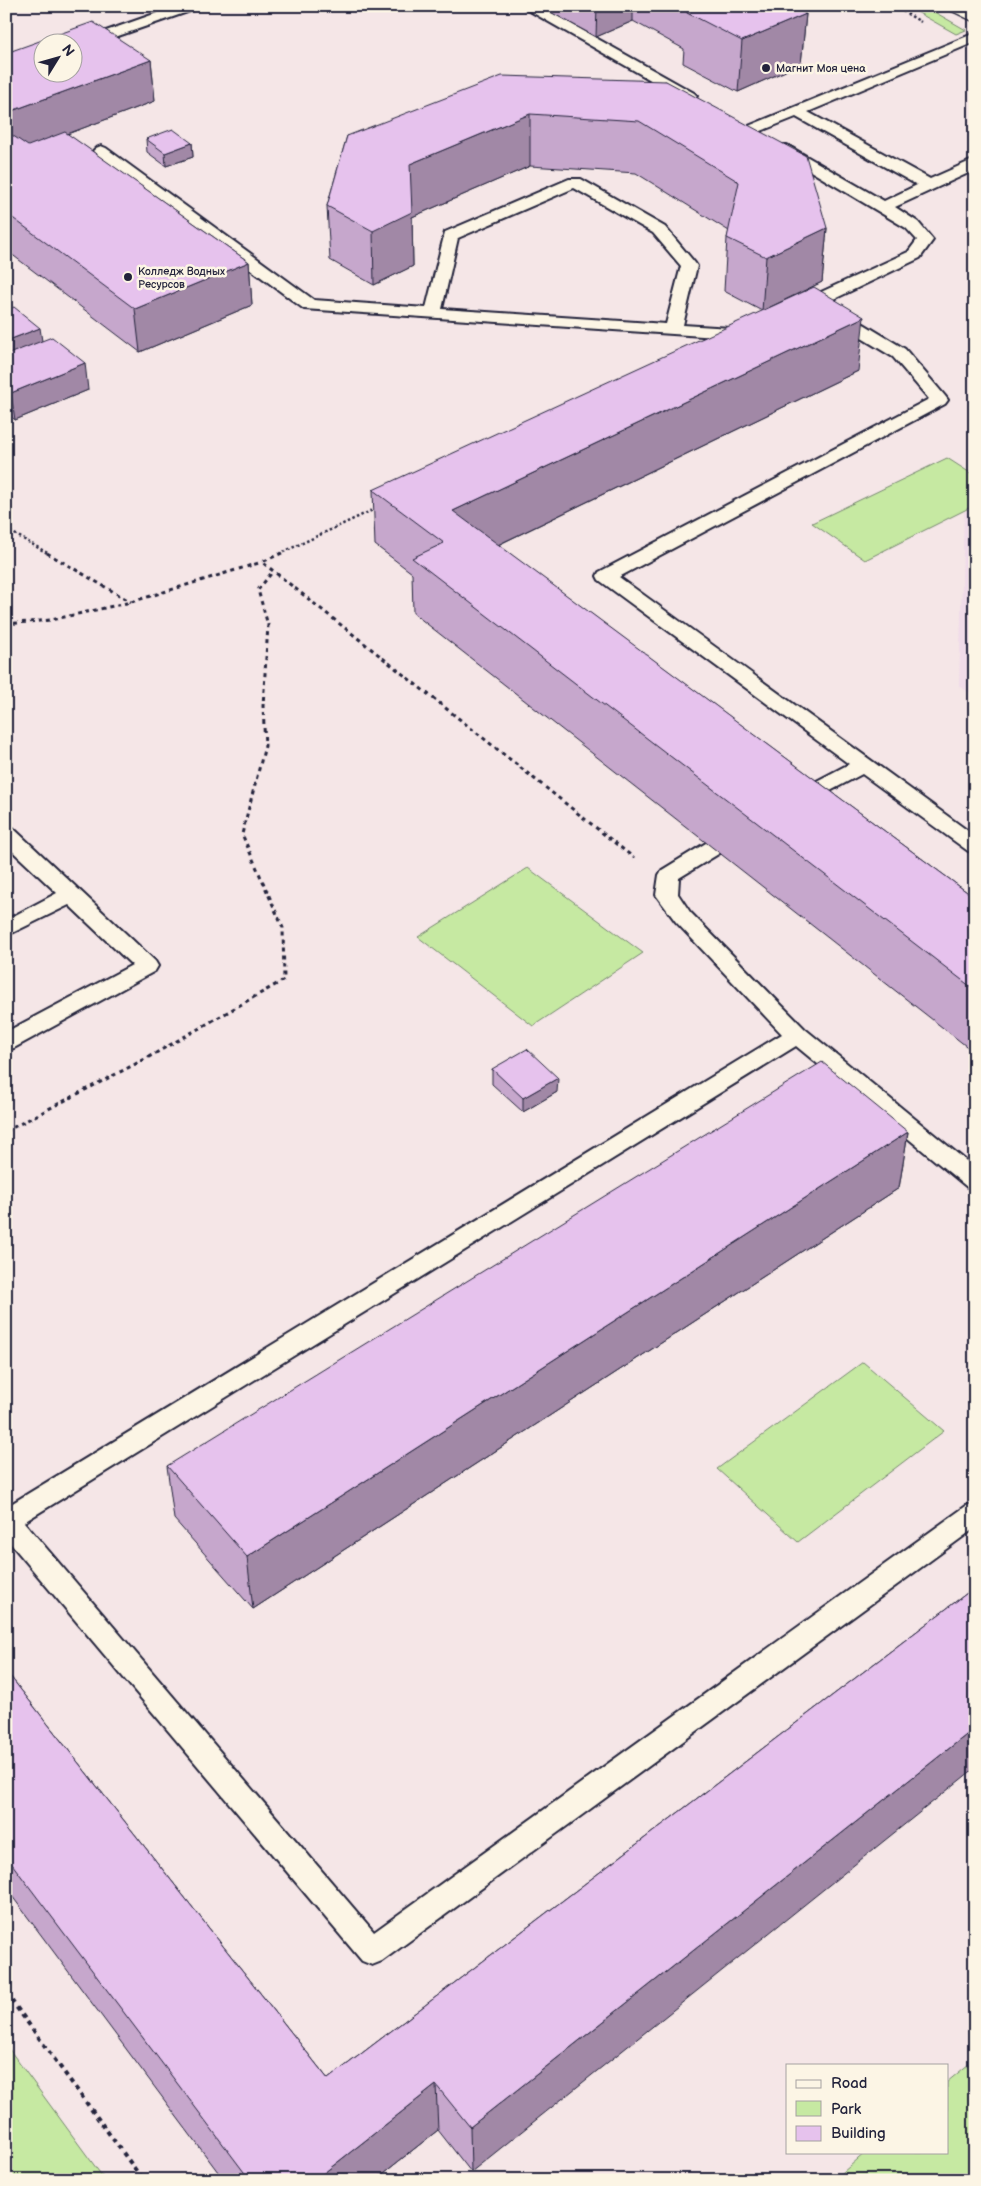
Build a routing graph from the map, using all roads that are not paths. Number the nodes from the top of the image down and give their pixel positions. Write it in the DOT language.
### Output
graph roads {
  1 [pos="191,6"];
  2 [pos="528,6"];
  3 [pos="956,6"];
  4 [pos="975,16"];
  5 [pos="975,36"];
  6 [pos="82,44"];
  7 [pos="700,102"];
  8 [pos="796,111"];
  9 [pos="734,121"];
  10 [pos="751,130"];
  11 [pos="101,151"];
  12 [pos="975,164"];
  13 [pos="928,185"];
  14 [pos="883,207"];
  15 [pos="815,302"];
  16 [pos="433,313"];
  17 [pos="790,314"];
  18 [pos="764,326"];
  19 [pos="673,330"];
  20 [pos="863,765"];
  21 [pos="785,806"];
  22 [pos="6,833"];
  23 [pos="975,846"];
  24 [pos="713,848"];
  25 [pos="71,895"];
  26 [pos="6,929"];
  27 [pos="796,1035"];
  28 [pos="6,1042"];
  29 [pos="975,1182"];
  30 [pos="975,1514"];
  31 [pos="7,1520"];
  1 -- 6 [label="lane"];
  2 -- 7 [label="lane"];
  3 -- 4 [label="street"];
  5 -- 8 [label="lane"];
  8 -- 10 [label="lane"];
  8 -- 13 [label="lane"];
  9 -- 10 [label="lane"];
  10 -- 14 [label="lane"];
  11 -- 16 [label="lane"];
  12 -- 13 [label="lane"];
  13 -- 14 [label="lane"];
  14 -- 15 [label="lane"];
  15 -- 17 [label="lane"];
  15 -- 20 [label="lane"];
  16 -- 19 [label="lane"];
  16 -- 19 [label="lane"];
  18 -- 19 [label="lane"];
  20 -- 21 [label="lane"];
  20 -- 23 [label="lane"];
  22 -- 25 [label="lane"];
  24 -- 27 [label="lane"];
  25 -- 26 [label="lane"];
  25 -- 28 [label="lane"];
  27 -- 29 [label="lane"];
  27 -- 31 [label="lane"];
  30 -- 31 [label="lane"];
}
